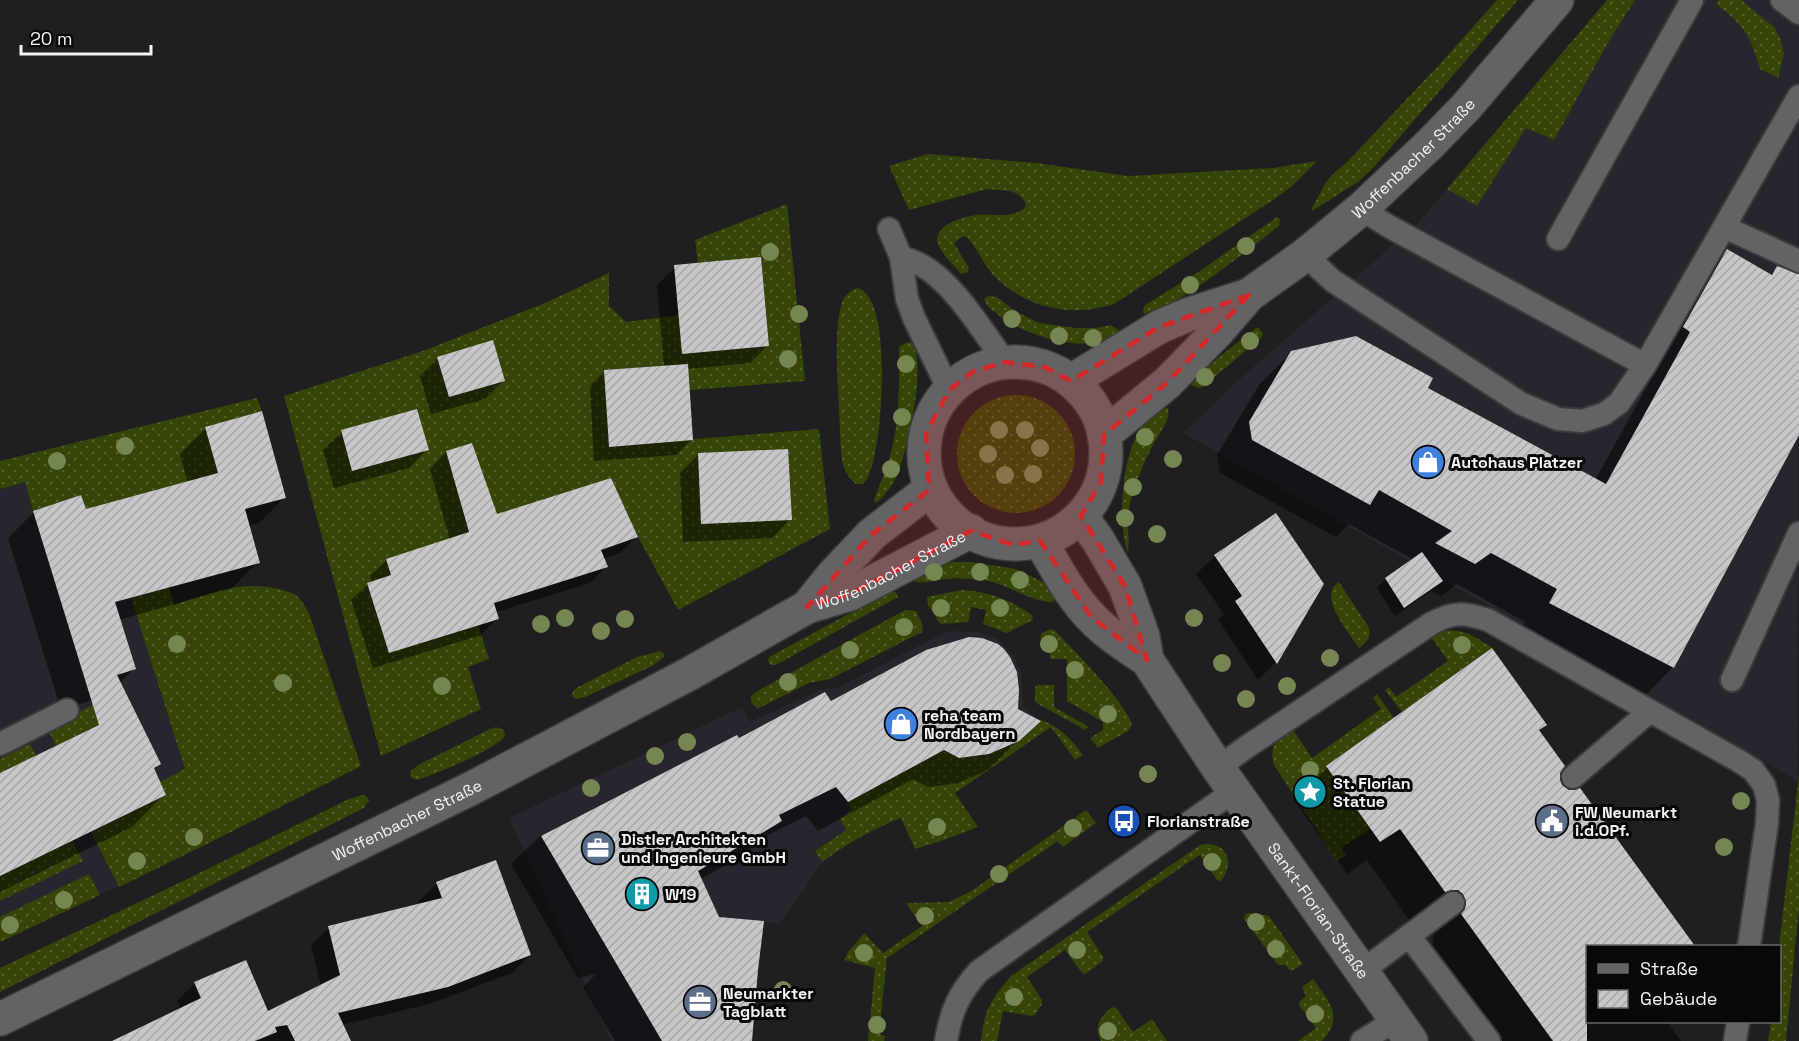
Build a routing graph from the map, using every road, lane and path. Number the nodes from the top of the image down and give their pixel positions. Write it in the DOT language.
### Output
graph roads {
  1 [pos="1557,0"];
  2 [pos="1692,0"];
  3 [pos="1782,0"];
  4 [pos="1799,13"];
  5 [pos="1799,96"];
  6 [pos="1361,209"];
  7 [pos="1724,227"];
  8 [pos="889,229"];
  9 [pos="1558,239"];
  10 [pos="1305,255"];
  11 [pos="901,257"];
  12 [pos="1799,261"];
  13 [pos="1249,295"];
  14 [pos="1005,362"];
  15 [pos="1645,365"];
  16 [pos="1071,381"];
  17 [pos="949,390"];
  18 [pos="1104,435"];
  19 [pos="929,490"];
  20 [pos="1081,516"];
  21 [pos="971,531"];
  22 [pos="1799,533"];
  23 [pos="1040,541"];
  24 [pos="807,607"];
  25 [pos="1147,660"];
  26 [pos="1732,680"];
  27 [pos="67,710"];
  28 [pos="1650,711"];
  29 [pos="0,744"];
  30 [pos="1573,777"];
  31 [pos="1226,780"];
  32 [pos="1454,903"];
  33 [pos="1409,936"];
  34 [pos="1749,945"];
  35 [pos="1362,971"];
  36 [pos="0,1019"];
  37 [pos="1738,1023"];
  38 [pos="1403,1031"];
  39 [pos="946,1041"];
  40 [pos="1362,1041"];
  41 [pos="1489,1041"];
  42 [pos="1735,1041"];
  1 -- 6 [label="street, Woffenbacher Straße"];
  2 -- 9 [label="lane"];
  3 -- 4 [label="lane"];
  5 -- 7 [label="lane"];
  6 -- 10 [label="street, Woffenbacher Straße"];
  6 -- 15 [label="lane"];
  7 -- 12 [label="lane"];
  7 -- 15 [label="lane"];
  8 -- 11 [label="lane"];
  10 -- 13 [label="street, Woffenbacher Straße"];
  10 -- 15 [label="lane"];
  11 -- 14 [label="lane"];
  11 -- 17 [label="lane"];
  13 -- 16 [label="street, Woffenbacher Straße"];
  13 -- 18 [label="street, Woffenbacher Straße"];
  14 -- 16 [label="street, Woffenbacher Straße"];
  14 -- 17 [label="street, Woffenbacher Straße"];
  16 -- 18 [label="street, Woffenbacher Straße"];
  17 -- 19 [label="street, Woffenbacher Straße"];
  18 -- 20 [label="street, Woffenbacher Straße"];
  19 -- 21 [label="street, Woffenbacher Straße"];
  19 -- 24 [label="street, Woffenbacher Straße"];
  20 -- 23 [label="street, Woffenbacher Straße"];
  20 -- 25 [label="street, Sankt-Florian-Straße"];
  21 -- 23 [label="street, Woffenbacher Straße"];
  21 -- 24 [label="street, Woffenbacher Straße"];
  22 -- 26 [label="lane"];
  23 -- 25 [label="street, Sankt-Florian-Straße"];
  24 -- 36 [label="street, Woffenbacher Straße"];
  25 -- 31 [label="street, Sankt-Florian-Straße"];
  27 -- 29 [label="lane"];
  28 -- 30 [label="lane"];
  28 -- 31 [label="lane"];
  28 -- 34 [label="lane"];
  31 -- 35 [label="street, Sankt-Florian-Straße"];
  31 -- 39 [label="lane"];
  32 -- 33 [label="lane"];
  33 -- 35 [label="lane"];
  33 -- 41 [label="lane"];
  35 -- 38 [label="street, Sankt-Florian-Straße"];
  37 -- 42 [label="lane"];
  38 -- 40 [label="lane"];
}
